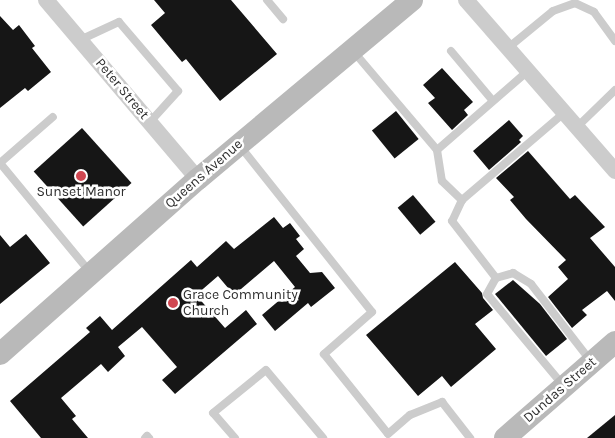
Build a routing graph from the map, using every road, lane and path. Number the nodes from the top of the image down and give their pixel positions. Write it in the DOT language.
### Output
graph roads {
  1 [pos="46,0"];
  2 [pos="267,0"];
  3 [pos="412,0"];
  4 [pos="466,0"];
  5 [pos="283,19"];
  6 [pos="80,40"];
  7 [pos="615,41"];
  8 [pos="508,48"];
  9 [pos="353,50"];
  10 [pos="451,51"];
  11 [pos="528,71"];
  12 [pos="615,90"];
  13 [pos="493,101"];
  14 [pos="564,113"];
  15 [pos="53,116"];
  16 [pos="150,122"];
  17 [pos="577,127"];
  18 [pos="238,144"];
  19 [pos="438,150"];
  20 [pos="0,163"];
  21 [pos="614,166"];
  22 [pos="198,179"];
  23 [pos="462,200"];
  24 [pos="91,273"];
  25 [pos="496,278"];
  26 [pos="615,342"];
  27 [pos="0,354"];
  28 [pos="592,362"];
  29 [pos="564,387"];
  30 [pos="235,438"];
  31 [pos="323,438"];
  32 [pos="470,438"];
  33 [pos="505,438"];
  1 -- 6 [label="street, Peter Street"];
  2 -- 5 [label="lane"];
  3 -- 9 [label="main road, Queens Avenue"];
  4 -- 8 [label="street"];
  6 -- 16 [label="street, Peter Street"];
  6 -- 16 [label="lane"];
  7 -- 8 [label="lane"];
  8 -- 11 [label="street"];
  9 -- 18 [label="main road, Queens Avenue"];
  9 -- 19 [label="lane"];
  10 -- 13 [label="lane"];
  11 -- 13 [label="lane"];
  11 -- 14 [label="street"];
  12 -- 17 [label="lane"];
  13 -- 19 [label="lane"];
  14 -- 17 [label="street"];
  14 -- 23 [label="lane"];
  15 -- 20 [label="lane"];
  16 -- 22 [label="street, Peter Street"];
  17 -- 21 [label="street"];
  18 -- 22 [label="main road, Queens Avenue"];
  18 -- 32 [label="lane"];
  19 -- 23 [label="lane"];
  20 -- 24 [label="lane"];
  22 -- 24 [label="main road, Queens Avenue"];
  23 -- 25 [label="lane"];
  24 -- 27 [label="main road, Queens Avenue"];
  25 -- 28 [label="lane"];
  25 -- 29 [label="lane"];
  26 -- 28 [label="main road, Dundas Street"];
  28 -- 29 [label="main road, Dundas Street"];
  29 -- 33 [label="main road, Dundas Street"];
  30 -- 31 [label="lane"];
}
